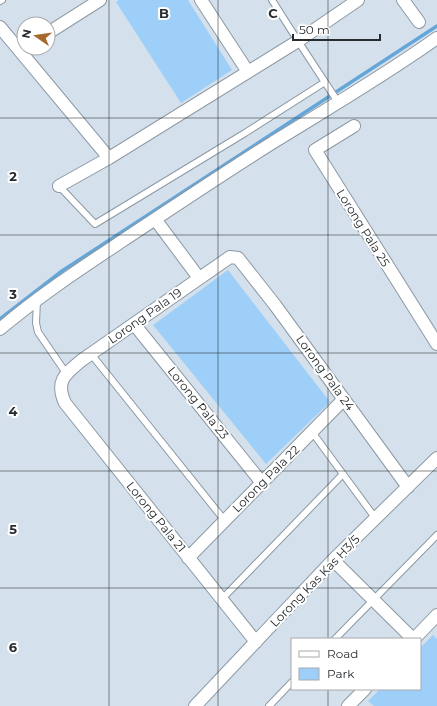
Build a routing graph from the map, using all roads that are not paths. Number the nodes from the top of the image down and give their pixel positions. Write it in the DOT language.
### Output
graph roads {
  1 [pos="100,0"];
  2 [pos="201,0"];
  3 [pos="272,0"];
  4 [pos="358,0"];
  5 [pos="403,0"];
  6 [pos="345,4"];
  7 [pos="419,22"];
  8 [pos="0,27"];
  9 [pos="56,28"];
  10 [pos="437,38"];
  11 [pos="298,41"];
  12 [pos="16,44"];
  13 [pos="27,56"];
  14 [pos="248,72"];
  15 [pos="326,84"];
  16 [pos="337,101"];
  17 [pos="354,126"];
  18 [pos="109,158"];
  19 [pos="59,186"];
  20 [pos="155,219"];
  21 [pos="240,260"];
  22 [pos="199,278"];
  23 [pos="37,300"];
  24 [pos="134,324"];
  25 [pos="0,329"];
  26 [pos="437,344"];
  27 [pos="91,354"];
  28 [pos="66,373"];
  29 [pos="344,400"];
  30 [pos="312,432"];
  31 [pos="437,458"];
  32 [pos="343,474"];
  33 [pos="262,482"];
  34 [pos="408,487"];
  35 [pos="376,519"];
  36 [pos="225,521"];
  37 [pos="437,535"];
  38 [pos="188,558"];
  39 [pos="333,560"];
  40 [pos="222,599"];
  41 [pos="374,600"];
  42 [pos="437,615"];
  43 [pos="336,638"];
  44 [pos="412,638"];
  45 [pos="414,638"];
  46 [pos="256,642"];
  47 [pos="291,683"];
  48 [pos="364,690"];
  49 [pos="353,704"];
  50 [pos="195,706"];
  51 [pos="269,706"];
  1 -- 9 [label="street"];
  2 -- 14 [label="street"];
  3 -- 11 [label="lane"];
  4 -- 6 [label="street"];
  5 -- 7 [label="street"];
  6 -- 11 [label="street"];
  8 -- 12 [label="street"];
  10 -- 16 [label="street"];
  11 -- 14 [label="street"];
  11 -- 15 [label="lane"];
  13 -- 18 [label="street"];
  14 -- 18 [label="street"];
  15 -- 16 [label="lane"];
  15 -- 19 [label="lane"];
  16 -- 20 [label="street"];
  17 -- 26 [label="street, Lorong Pala 25"];
  18 -- 19 [label="street"];
  20 -- 22 [label="street"];
  20 -- 23 [label="street"];
  21 -- 22 [label="street, Lorong Pala 19"];
  21 -- 29 [label="street, Lorong Pala 24"];
  22 -- 24 [label="street, Lorong Pala 19"];
  23 -- 25 [label="street"];
  23 -- 28 [label="lane"];
  24 -- 27 [label="street, Lorong Pala 19"];
  24 -- 33 [label="street, Lorong Pala 23"];
  27 -- 28 [label="street, Lorong Pala 19"];
  27 -- 36 [label="lane"];
  28 -- 38 [label="street, Lorong Pala 21"];
  29 -- 30 [label="street, Lorong Pala 22"];
  29 -- 34 [label="street, Lorong Pala 24"];
  30 -- 32 [label="lane"];
  30 -- 33 [label="street, Lorong Pala 22"];
  31 -- 34 [label="street, Lorong Kas Kas H3/5"];
  32 -- 35 [label="lane"];
  32 -- 40 [label="lane"];
  33 -- 36 [label="street, Lorong Pala 22"];
  34 -- 35 [label="street, Lorong Kas Kas H3/5"];
  35 -- 39 [label="street, Lorong Kas Kas H3/5"];
  36 -- 38 [label="street, Lorong Pala 22"];
  37 -- 41 [label="lane"];
  38 -- 40 [label="street, Lorong Pala 21"];
  39 -- 41 [label="street"];
  39 -- 46 [label="street, Lorong Kas Kas H3/5"];
  40 -- 46 [label="street, Lorong Pala 21"];
  41 -- 43 [label="lane"];
  41 -- 44 [label="street"];
  42 -- 45 [label="street"];
  46 -- 50 [label="street, Lorong Kas Kas H3/5"];
  47 -- 51 [label="lane"];
  48 -- 49 [label="street"];
}
